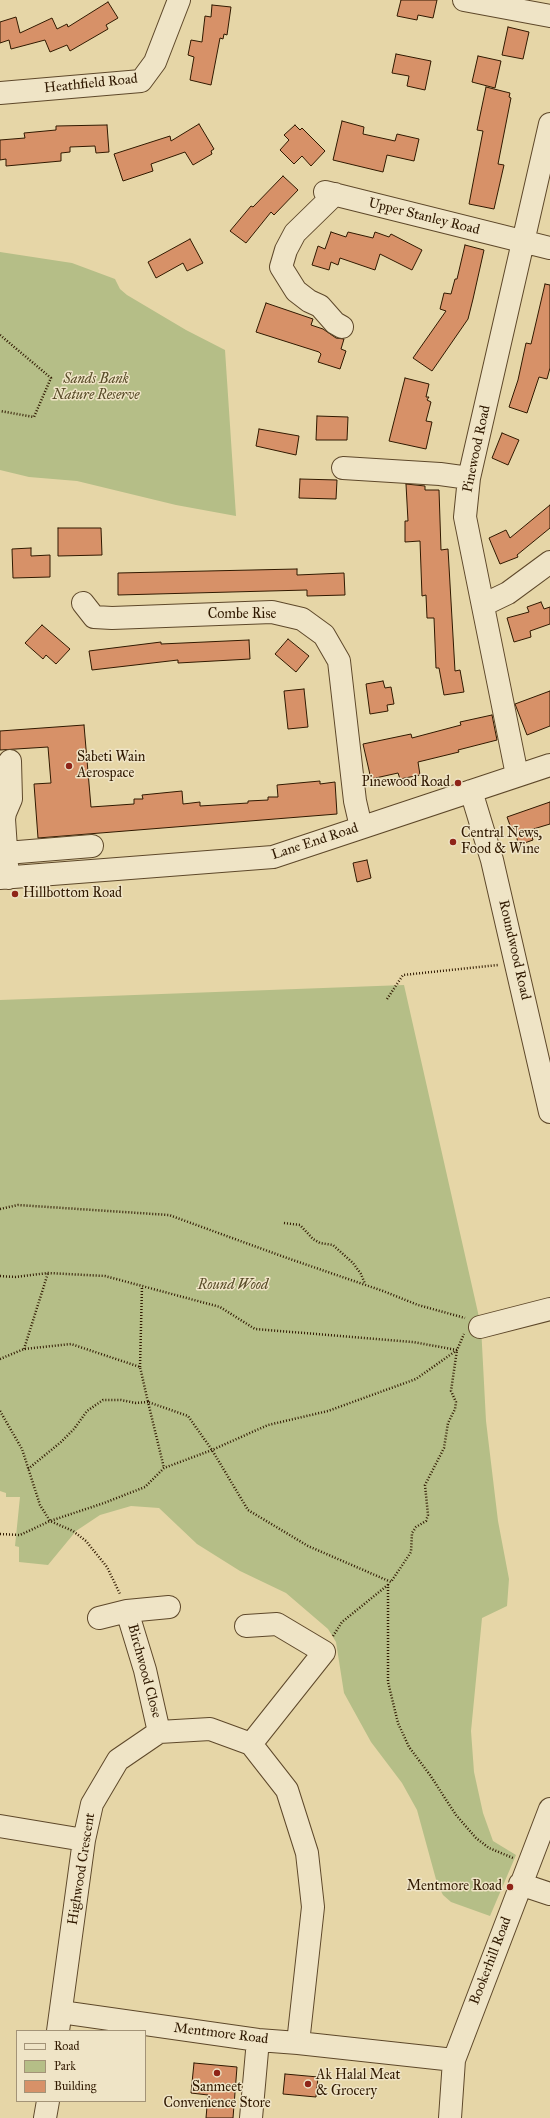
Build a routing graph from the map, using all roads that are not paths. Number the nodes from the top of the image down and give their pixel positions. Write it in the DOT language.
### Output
graph roads {
  1 [pos="179,0"];
  2 [pos="464,0"];
  3 [pos="550,16"];
  4 [pos="0,93"];
  5 [pos="550,124"];
  6 [pos="524,242"];
  7 [pos="550,248"];
  8 [pos="342,327"];
  9 [pos="343,468"];
  10 [pos="469,478"];
  11 [pos="550,562"];
  12 [pos="83,603"];
  13 [pos="483,605"];
  14 [pos="10,761"];
  15 [pos="550,765"];
  16 [pos="517,775"];
  17 [pos="472,791"];
  18 [pos="361,827"];
  19 [pos="92,846"];
  20 [pos="6,853"];
  21 [pos="4,878"];
  22 [pos="550,1112"];
  23 [pos="550,1309"];
  24 [pos="476,1325"];
  25 [pos="169,1607"];
  26 [pos="127,1611"];
  27 [pos="99,1618"];
  28 [pos="246,1626"];
  29 [pos="159,1732"];
  30 [pos="251,1744"];
  31 [pos="550,1809"];
  32 [pos="0,1826"];
  33 [pos="84,1840"];
  34 [pos="520,1884"];
  35 [pos="550,1894"];
  36 [pos="60,2022"];
  37 [pos="258,2040"];
  38 [pos="298,2043"];
  39 [pos="454,2060"];
  40 [pos="48,2102"];
  41 [pos="45,2118"];
  42 [pos="251,2118"];
  43 [pos="450,2118"];
  1 -- 4 [label="street, Heathfield Road"];
  2 -- 3 [label="street"];
  5 -- 6 [label="street, Pinewood Road"];
  6 -- 7 [label="street, Upper Stanley Road"];
  6 -- 8 [label="street, Upper Stanley Road"];
  6 -- 10 [label="street, Pinewood Road"];
  9 -- 10 [label="street"];
  10 -- 13 [label="street, Pinewood Road"];
  11 -- 13 [label="street"];
  12 -- 18 [label="street, Combe Rise"];
  13 -- 16 [label="street, Pinewood Road"];
  14 -- 20 [label="street"];
  15 -- 16 [label="street, Lane End Road"];
  16 -- 17 [label="street, Lane End Road"];
  17 -- 18 [label="street, Lane End Road"];
  17 -- 22 [label="street, Roundwood Road"];
  18 -- 21 [label="street, Lane End Road"];
  19 -- 20 [label="street"];
  20 -- 21 [label="street"];
  23 -- 24 [label="street"];
  25 -- 26 [label="street, Birchwood Close"];
  26 -- 27 [label="street, Birchwood Close"];
  26 -- 29 [label="street, Birchwood Close"];
  28 -- 30 [label="street"];
  29 -- 30 [label="street"];
  29 -- 33 [label="street, Highwood Crescent"];
  30 -- 38 [label="street"];
  31 -- 34 [label="street, Bookerhill Road"];
  32 -- 33 [label="street"];
  33 -- 36 [label="street, Highwood Crescent"];
  34 -- 35 [label="street"];
  34 -- 39 [label="street, Bookerhill Road"];
  36 -- 37 [label="street, Mentmore Road"];
  37 -- 38 [label="street, Mentmore Road"];
  37 -- 42 [label="street"];
  38 -- 39 [label="street, Mentmore Road"];
  39 -- 43 [label="street, Bookerhill Road"];
  40 -- 41 [label="street"];
}
